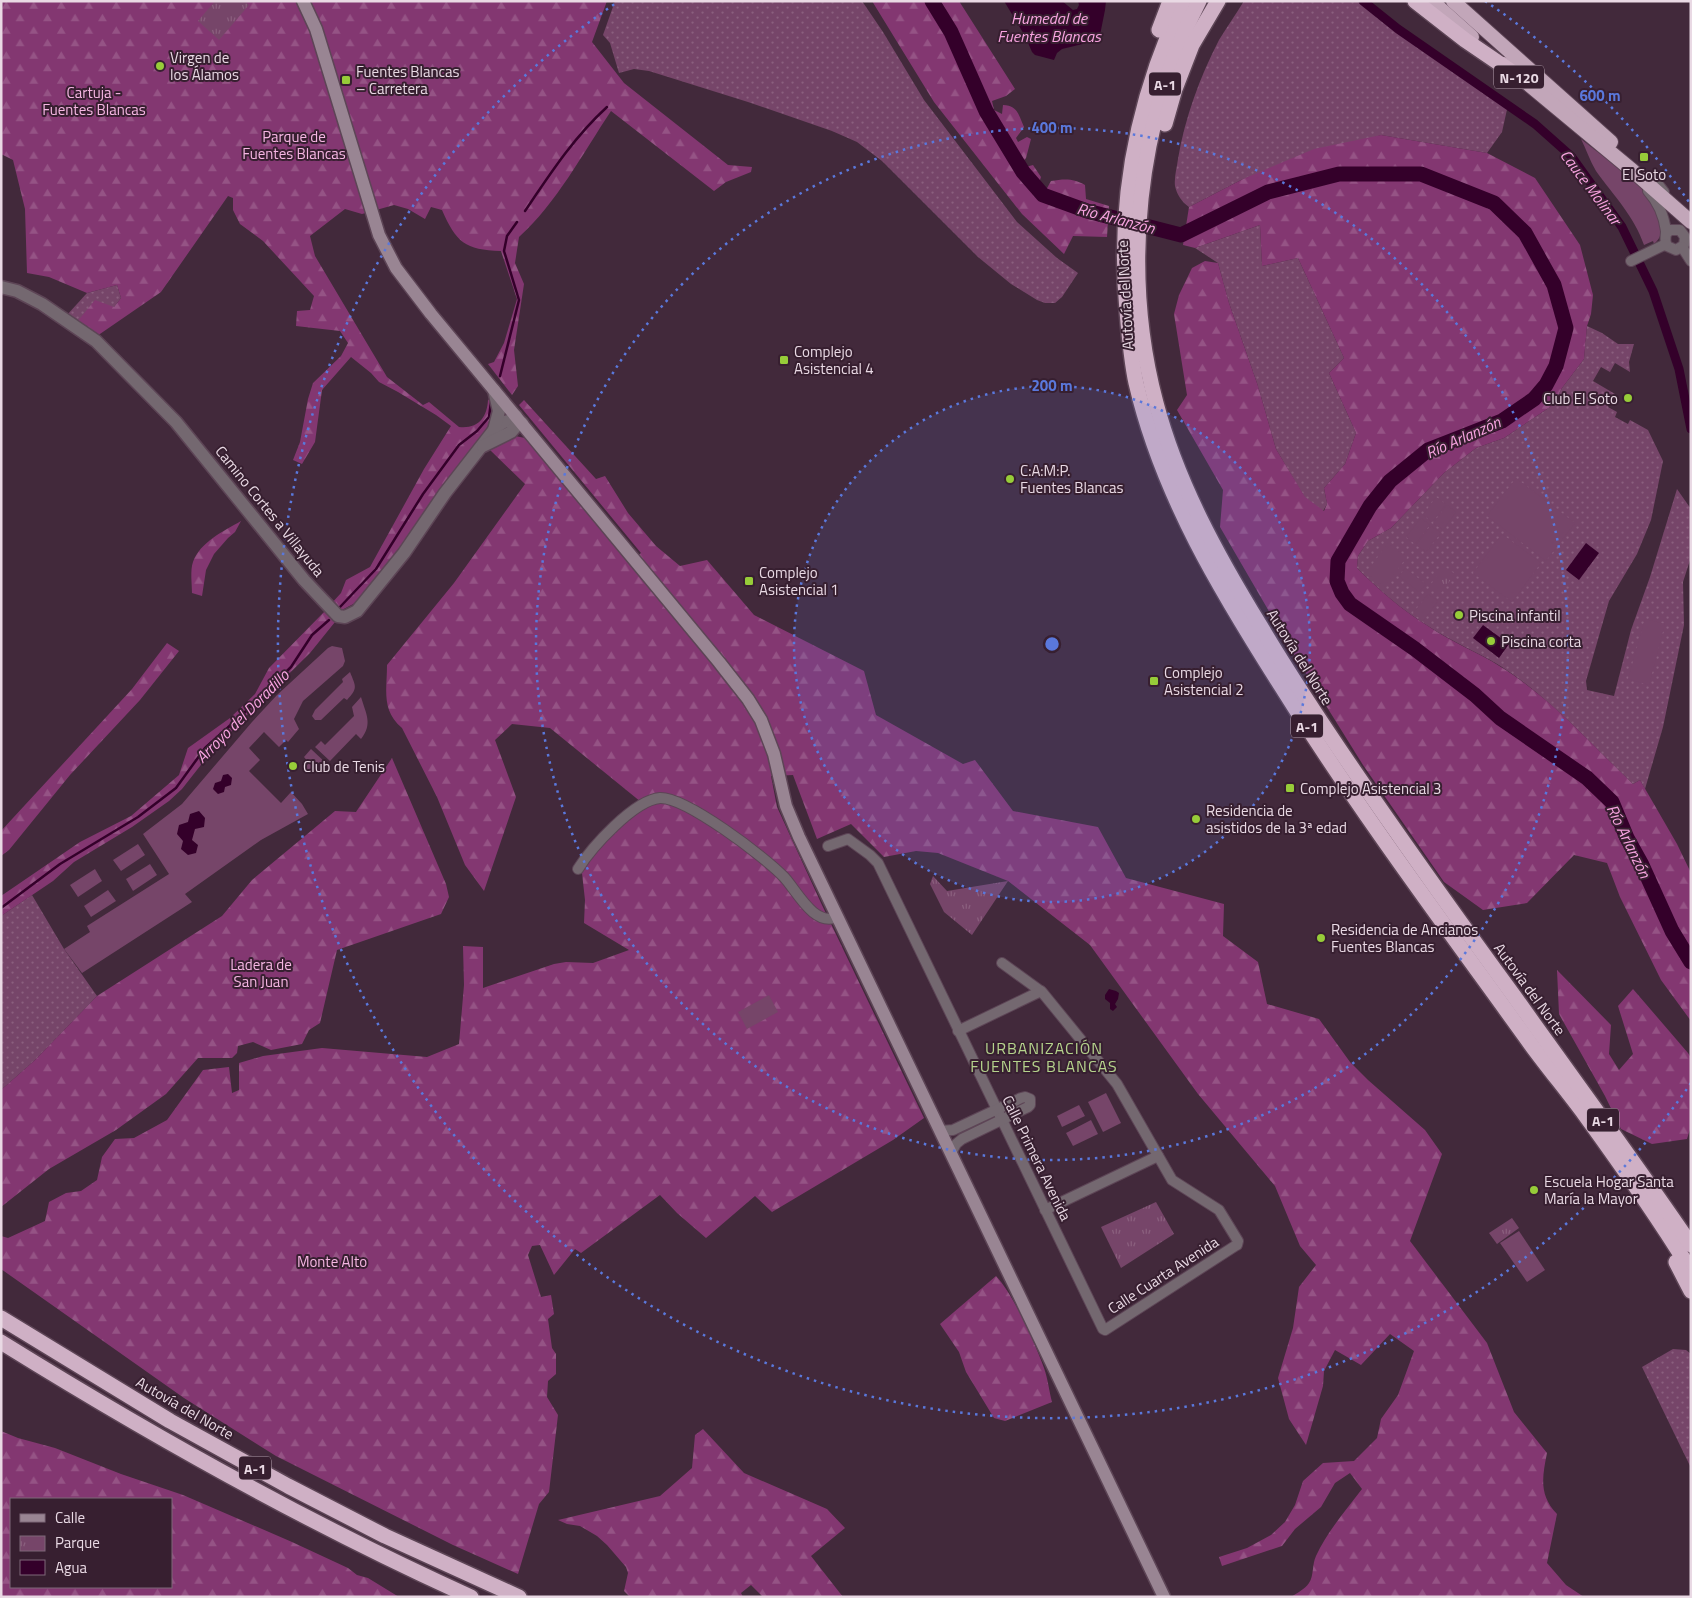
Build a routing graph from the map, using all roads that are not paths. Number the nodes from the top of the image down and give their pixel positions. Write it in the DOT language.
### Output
graph roads {
  1 [pos="302,1"];
  2 [pos="1170,1"];
  3 [pos="1183,1"];
  4 [pos="1199,1"];
  5 [pos="1218,1"];
  6 [pos="1415,1"];
  7 [pos="1432,1"];
  8 [pos="1453,1"];
  9 [pos="1512,72"];
  10 [pos="1608,151"];
  11 [pos="1138,171"];
  12 [pos="1654,179"];
  13 [pos="1691,209"];
  14 [pos="1691,217"];
  15 [pos="1691,222"];
  16 [pos="1691,229"];
  17 [pos="1666,239"];
  18 [pos="1684,243"];
  19 [pos="1631,261"];
  20 [pos="1691,261"];
  21 [pos="1132,286"];
  22 [pos="1,287"];
  23 [pos="492,388"];
  24 [pos="517,423"];
  25 [pos="494,430"];
  26 [pos="481,447"];
  27 [pos="828,846"];
  28 [pos="578,869"];
  29 [pos="837,917"];
  30 [pos="1002,963"];
  31 [pos="1041,991"];
  32 [pos="958,1031"];
  33 [pos="1546,1064"];
  34 [pos="997,1110"];
  35 [pos="1002,1120"];
  36 [pos="940,1131"];
  37 [pos="950,1153"];
  38 [pos="1158,1156"];
  39 [pos="1045,1210"];
  40 [pos="1691,1246"];
  41 [pos="1691,1271"];
  42 [pos="1691,1291"];
  43 [pos="1,1318"];
  44 [pos="1104,1330"];
  45 [pos="1,1342"];
  46 [pos="471,1597"];
  47 [pos="519,1597"];
  48 [pos="1164,1597"];
  1 -- 23 [label="main road"];
  2 -- 11 [label="highway"];
  3 -- 11 [label="highway, A-1"];
  4 -- 11 [label="highway, Autovía del Norte / A-1"];
  5 -- 11 [label="highway"];
  6 -- 9 [label="highway"];
  7 -- 9 [label="highway, N-120"];
  8 -- 12 [label="highway, N-120"];
  9 -- 10 [label="highway, N-120"];
  10 -- 15 [label="highway, N-120"];
  10 -- 17 [label="street"];
  11 -- 21 [label="highway, Autovía del Norte / A-1"];
  11 -- 21 [label="highway"];
  12 -- 13 [label="highway, N-120"];
  12 -- 14 [label="street"];
  16 -- 18 [label="street"];
  17 -- 18 [label="street"];
  17 -- 18 [label="street"];
  17 -- 19 [label="street"];
  18 -- 20 [label="street"];
  21 -- 33 [label="highway, Autovía del Norte / A-1"];
  21 -- 40 [label="highway, Autovía del Norte / A-1"];
  22 -- 26 [label="street, Camino Cortes a Villayuda"];
  23 -- 24 [label="main road"];
  23 -- 25 [label="street, Camino Cortes a Villayuda"];
  24 -- 25 [label="street"];
  24 -- 26 [label="street, Camino Cortes a Villayuda"];
  24 -- 29 [label="main road"];
  25 -- 26 [label="street, Camino Cortes a Villayuda"];
  27 -- 32 [label="street, Calle Primera Avenida"];
  28 -- 29 [label="street"];
  29 -- 36 [label="main road"];
  30 -- 31 [label="street"];
  31 -- 32 [label="street"];
  31 -- 38 [label="street"];
  32 -- 34 [label="street, Calle Primera Avenida"];
  33 -- 41 [label="highway"];
  33 -- 42 [label="highway, A-1"];
  34 -- 35 [label="street, Calle Primera Avenida"];
  34 -- 35 [label="street"];
  34 -- 36 [label="street"];
  35 -- 37 [label="street"];
  35 -- 39 [label="street, Calle Primera Avenida"];
  36 -- 37 [label="main road"];
  37 -- 48 [label="main road"];
  38 -- 39 [label="street"];
  38 -- 44 [label="street, Calle Cuarta Avenida"];
  39 -- 44 [label="street, Calle Primera Avenida"];
  43 -- 47 [label="highway, Autovía del Norte / A-1"];
  45 -- 46 [label="highway, A-1"];
}
